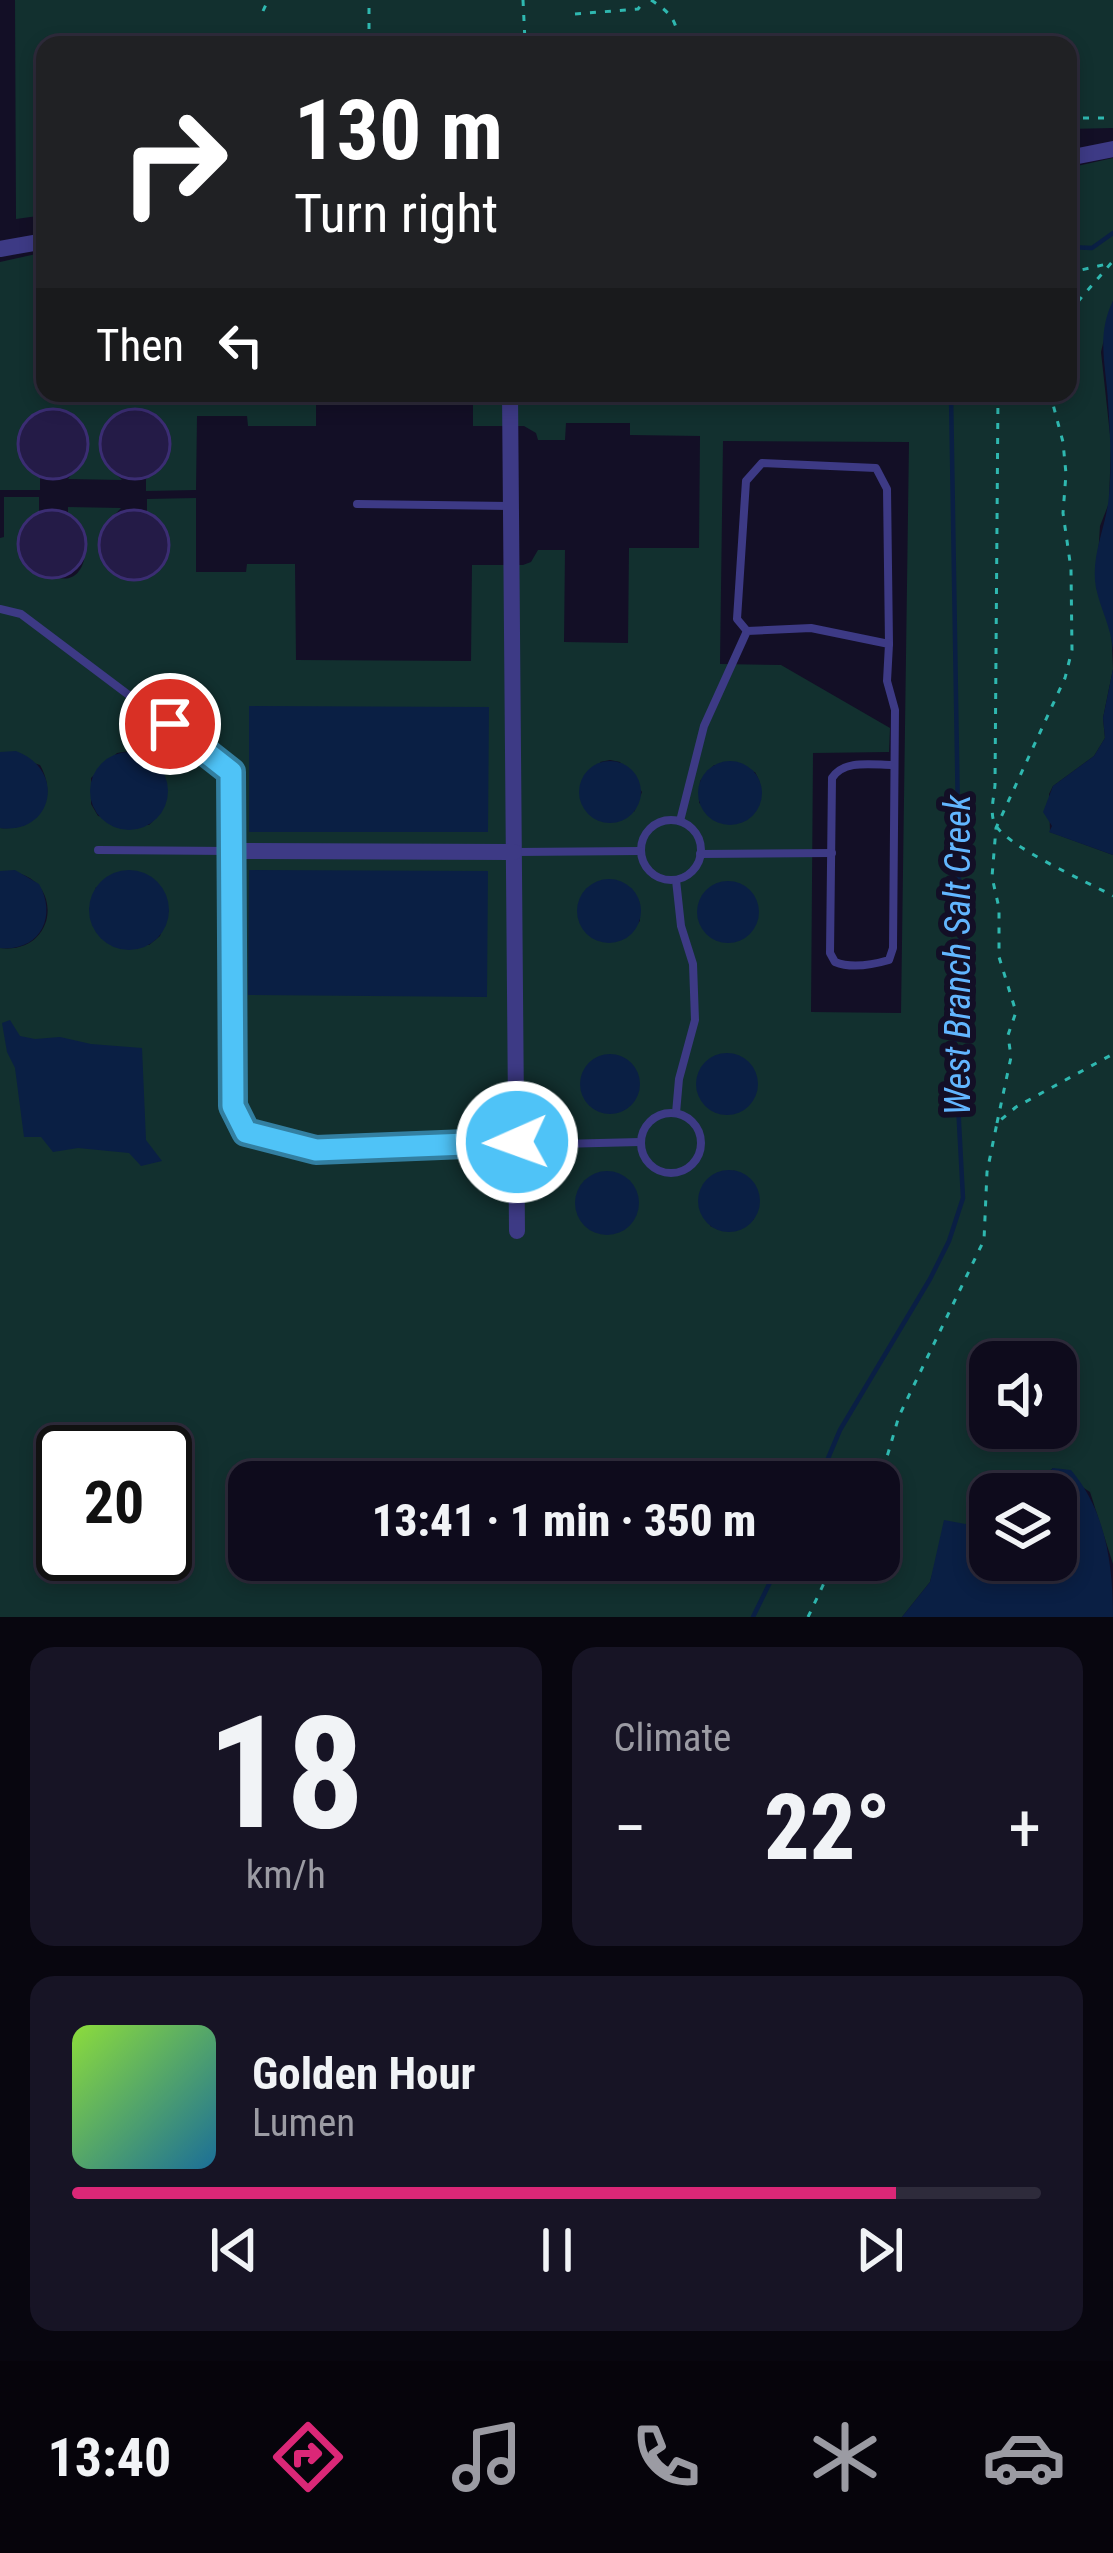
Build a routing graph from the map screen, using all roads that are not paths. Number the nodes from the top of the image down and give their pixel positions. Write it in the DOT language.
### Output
graph roads {
  1 [pos="1113,149"];
  2 [pos="1077,156"];
  3 [pos="36,243"];
  4 [pos="0,249"];
  5 [pos="510,402"];
  6 [pos="356,504"];
  7 [pos="511,506"];
  8 [pos="0,609"];
  9 [pos="747,631"];
  10 [pos="889,644"];
  11 [pos="893,765"];
  12 [pos="680,821"];
  13 [pos="98,850"];
  14 [pos="232,851"];
  15 [pos="640,851"];
  16 [pos="514,852"];
  17 [pos="700,854"];
  18 [pos="832,854"];
  19 [pos="676,880"];
  20 [pos="676,1113"];
  21 [pos="517,1142"];
  22 [pos="640,1142"];
  23 [pos="517,1231"];
  1 -- 2 [label="street"];
  3 -- 4 [label="street"];
  5 -- 7 [label="street"];
  6 -- 7 [label="lane"];
  7 -- 16 [label="street"];
  8 -- 14 [label="lane"];
  9 -- 10 [label="lane"];
  9 -- 10 [label="lane"];
  9 -- 12 [label="lane"];
  10 -- 11 [label="lane"];
  11 -- 18 [label="lane"];
  11 -- 18 [label="lane"];
  12 -- 15 [label="lane"];
  12 -- 17 [label="lane"];
  13 -- 14 [label="lane"];
  14 -- 16 [label="street"];
  14 -- 21 [label="lane"];
  15 -- 16 [label="lane"];
  15 -- 19 [label="lane"];
  16 -- 21 [label="street"];
  17 -- 18 [label="lane"];
  17 -- 19 [label="lane"];
  19 -- 20 [label="lane"];
  20 -- 22 [label="lane"];
  20 -- 22 [label="lane"];
  21 -- 22 [label="lane"];
  21 -- 23 [label="street"];
}
